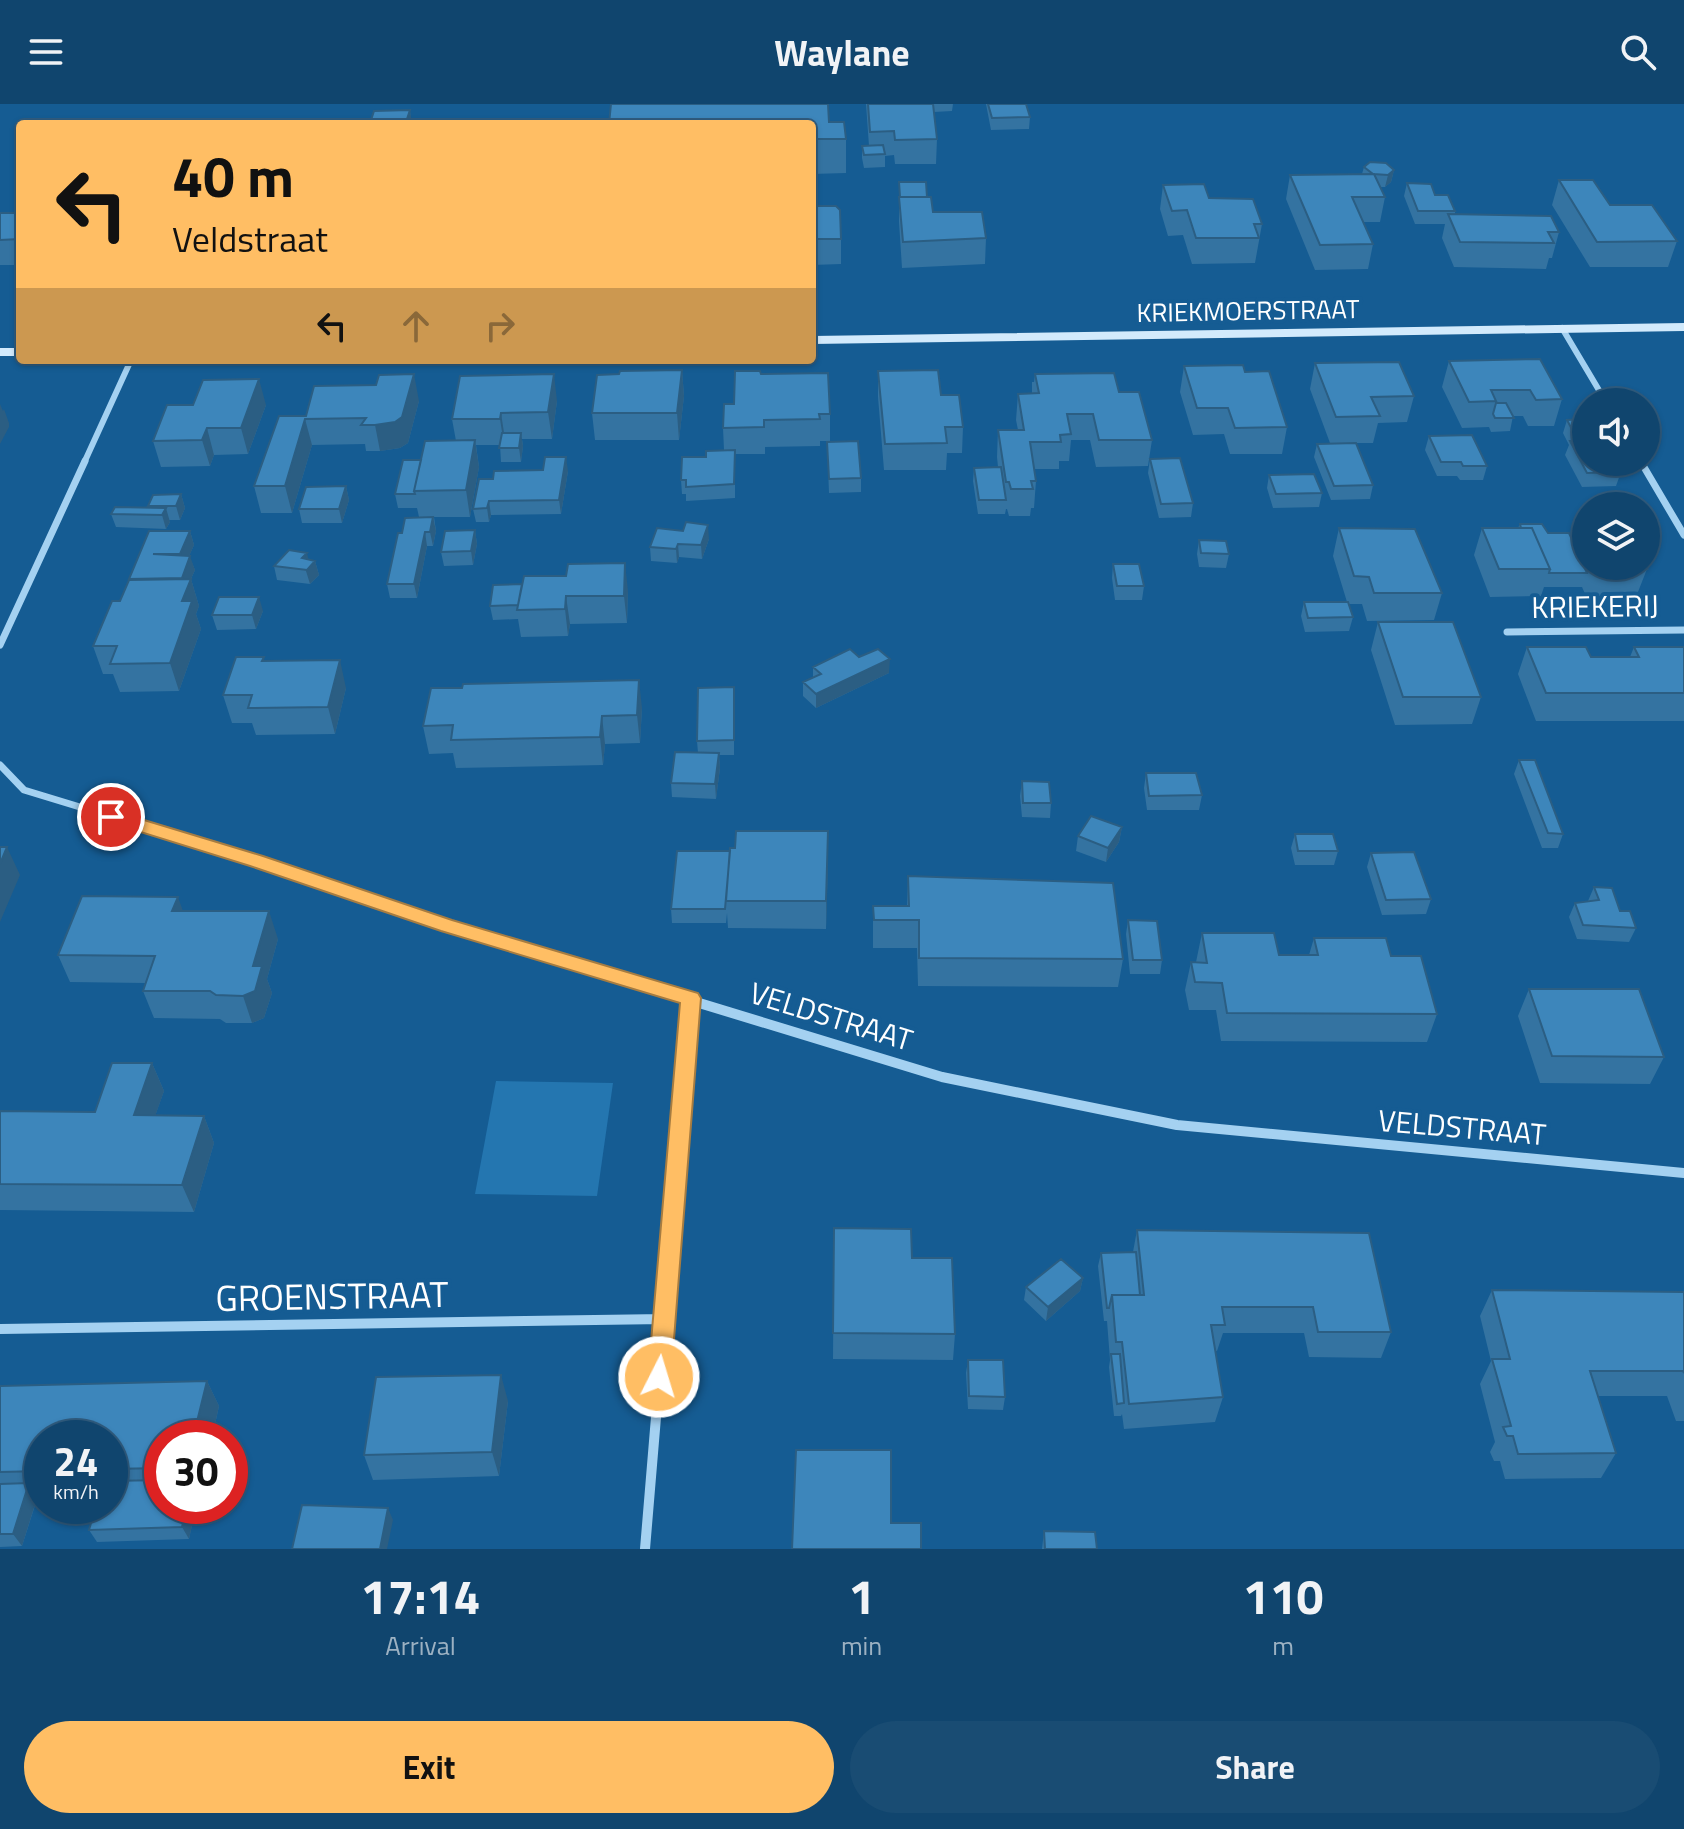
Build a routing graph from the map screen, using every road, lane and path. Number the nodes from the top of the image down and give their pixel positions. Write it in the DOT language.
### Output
graph roads {
  1 [pos="1684,327"];
  2 [pos="1562,328"];
  3 [pos="816,340"];
  4 [pos="129,364"];
  5 [pos="1598,388"];
  6 [pos="1649,476"];
  7 [pos="1684,535"];
  8 [pos="1684,630"];
  9 [pos="1507,632"];
  10 [pos="0,645"];
  11 [pos="0,765"];
  12 [pos="691,998"];
  13 [pos="1684,1173"];
  14 [pos="664,1319"];
  15 [pos="0,1329"];
  16 [pos="645,1549"];
  1 -- 2 [label="street, KRIEKMOERSTRAAT"];
  2 -- 3 [label="street, KRIEKMOERSTRAAT"];
  2 -- 5 [label="street"];
  4 -- 10 [label="street"];
  6 -- 7 [label="street"];
  8 -- 9 [label="street, KRIEKERIJ"];
  11 -- 12 [label="street, VELDSTRAAT"];
  12 -- 13 [label="street, VELDSTRAAT"];
  12 -- 14 [label="street"];
  14 -- 15 [label="street, GROENSTRAAT"];
  14 -- 16 [label="street"];
}
